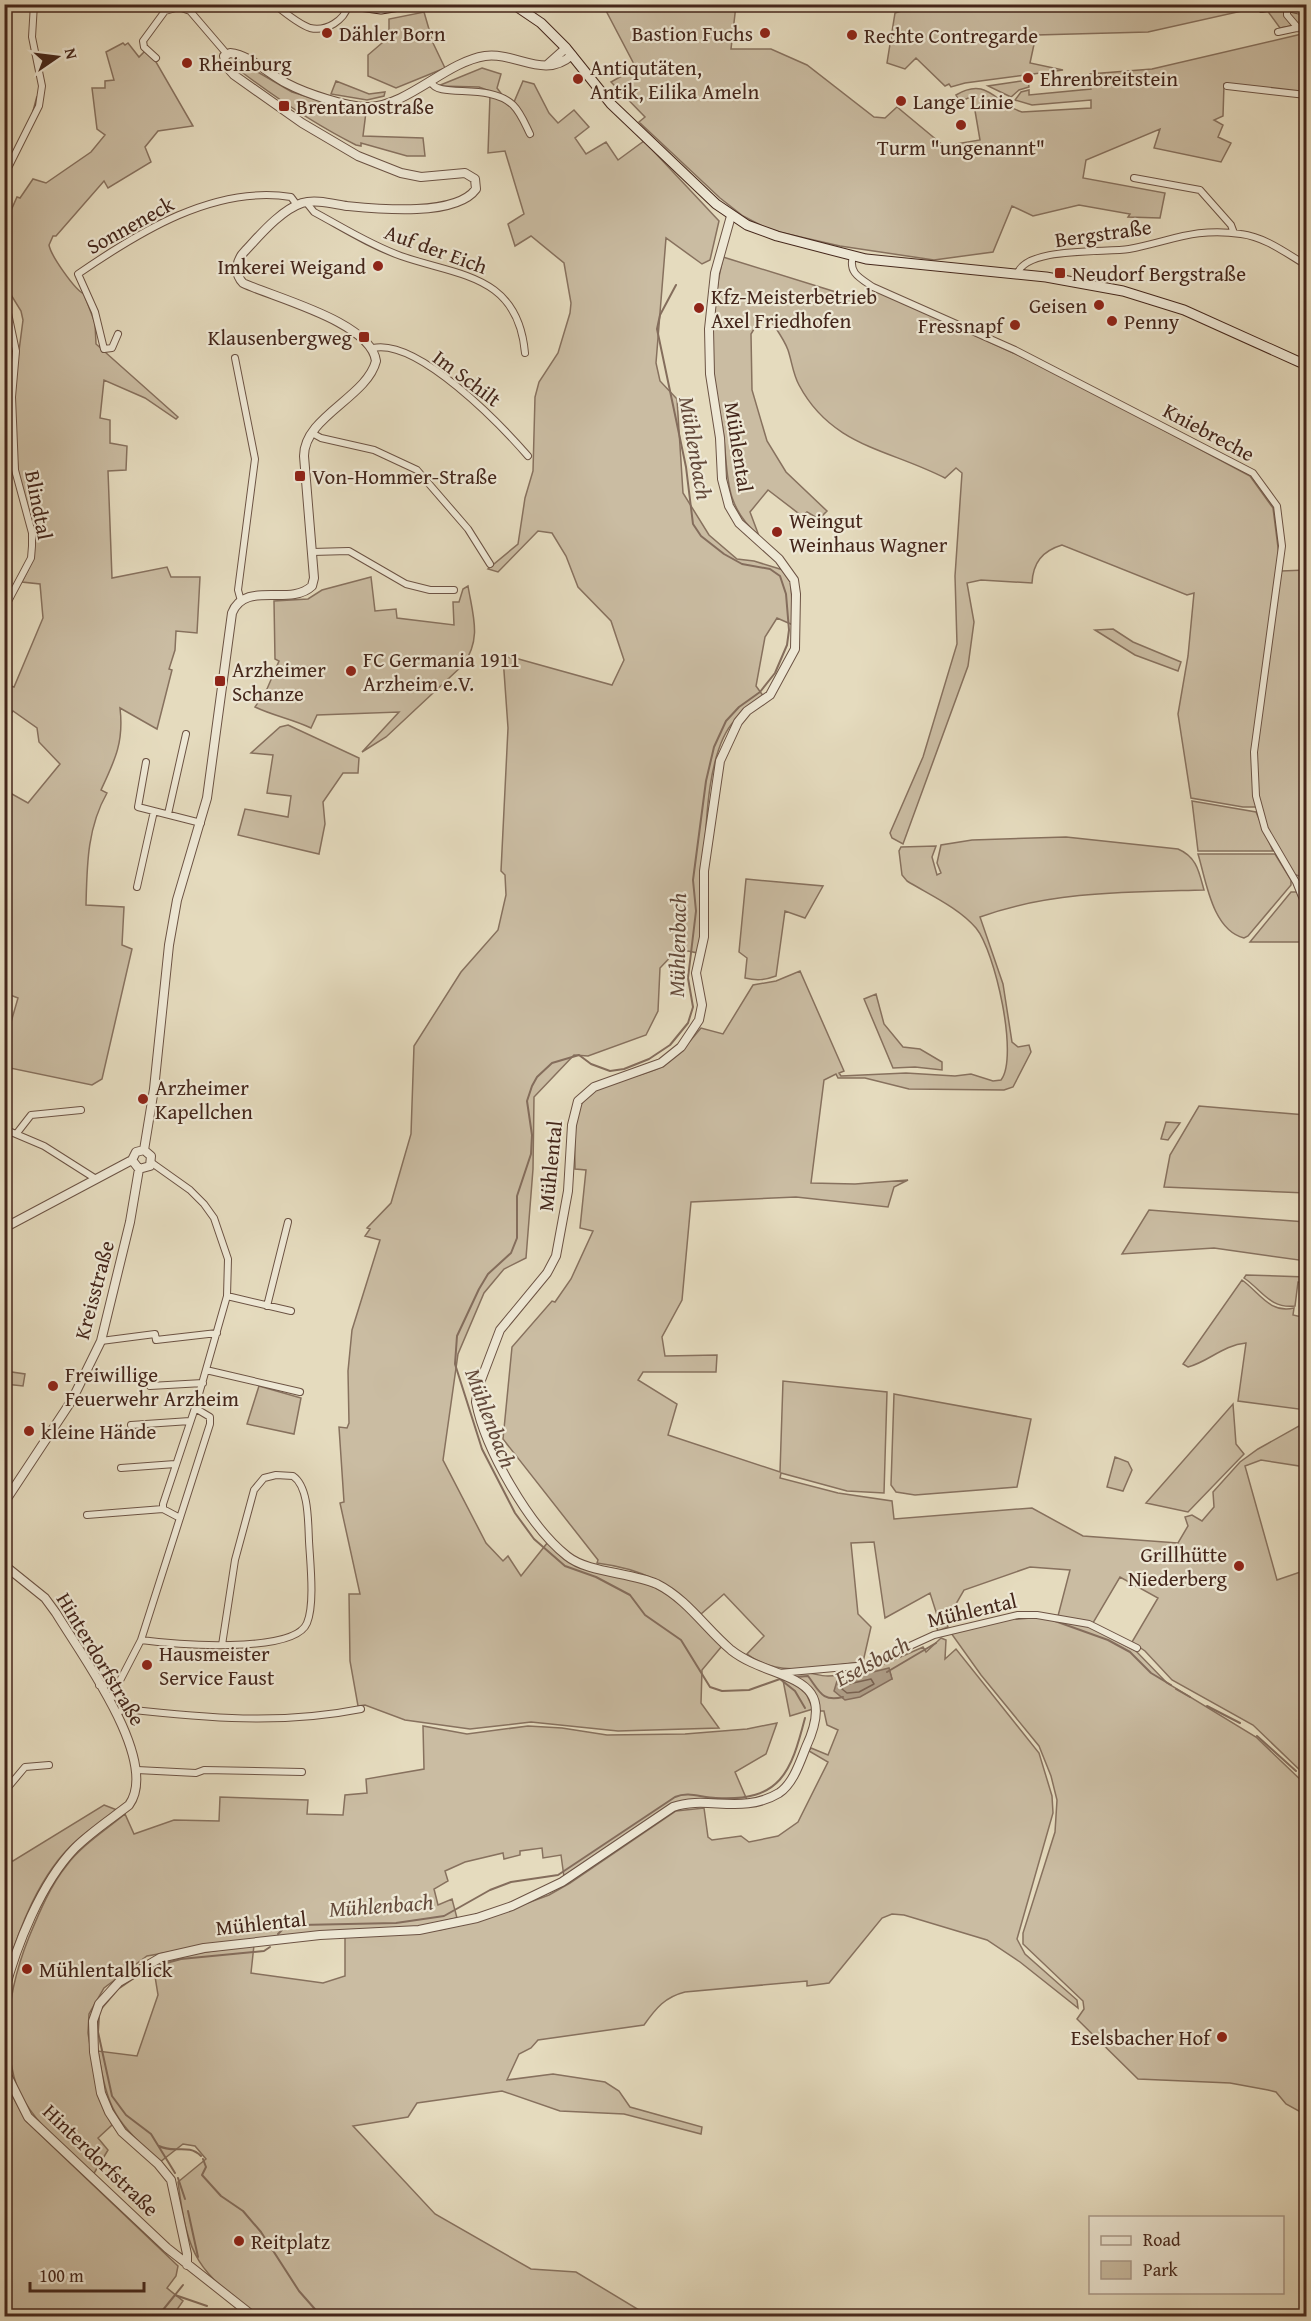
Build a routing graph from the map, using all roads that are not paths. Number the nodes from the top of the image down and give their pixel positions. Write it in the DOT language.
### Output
graph roads {
  1 [pos="34,4"];
  2 [pos="274,4"];
  3 [pos="412,4"];
  4 [pos="513,4"];
  5 [pos="346,5"];
  6 [pos="1287,7"];
  7 [pos="1262,9"];
  8 [pos="1306,12"];
  9 [pos="1306,26"];
  10 [pos="1298,28"];
  11 [pos="1278,32"];
  12 [pos="569,52"];
  13 [pos="226,53"];
  14 [pos="156,58"];
  15 [pos="431,82"];
  16 [pos="1227,86"];
  17 [pos="1306,95"];
  18 [pos="530,134"];
  19 [pos="4,176"];
  20 [pos="1134,178"];
  21 [pos="306,202"];
  22 [pos="297,205"];
  23 [pos="731,216"];
  24 [pos="1234,233"];
  25 [pos="852,256"];
  26 [pos="1306,265"];
  27 [pos="1017,275"];
  28 [pos="4,294"];
  29 [pos="118,334"];
  30 [pos="373,348"];
  31 [pos="525,353"];
  32 [pos="235,358"];
  33 [pos="1306,365"];
  34 [pos="312,433"];
  35 [pos="528,456"];
  36 [pos="312,552"];
  37 [pos="490,564"];
  38 [pos="454,590"];
  39 [pos="241,601"];
  40 [pos="4,609"];
  41 [pos="186,734"];
  42 [pos="146,762"];
  43 [pos="154,811"];
  44 [pos="168,814"];
  45 [pos="201,823"];
  46 [pos="137,886"];
  47 [pos="1306,907"];
  48 [pos="81,1110"];
  49 [pos="4,1129"];
  50 [pos="17,1133"];
  51 [pos="144,1150"];
  52 [pos="132,1160"];
  53 [pos="152,1162"];
  54 [pos="139,1169"];
  55 [pos="96,1179"];
  56 [pos="288,1221"];
  57 [pos="4,1228"];
  58 [pos="227,1296"];
  59 [pos="267,1306"];
  60 [pos="291,1311"];
  61 [pos="217,1333"];
  62 [pos="100,1341"];
  63 [pos="207,1370"];
  64 [pos="203,1383"];
  65 [pos="150,1386"];
  66 [pos="300,1392"];
  67 [pos="195,1408"];
  68 [pos="190,1421"];
  69 [pos="131,1425"];
  70 [pos="175,1464"];
  71 [pos="121,1468"];
  72 [pos="4,1503"];
  73 [pos="163,1509"];
  74 [pos="87,1515"];
  75 [pos="180,1518"];
  76 [pos="4,1565"];
  77 [pos="141,1640"];
  78 [pos="222,1645"];
  79 [pos="1137,1648"];
  80 [pos="779,1672"];
  81 [pos="99,1684"];
  82 [pos="118,1684"];
  83 [pos="110,1701"];
  84 [pos="361,1710"];
  85 [pos="116,1713"];
  86 [pos="49,1765"];
  87 [pos="137,1770"];
  88 [pos="302,1772"];
  89 [pos="4,1792"];
  90 [pos="4,1993"];
  91 [pos="4,2069"];
  92 [pos="187,2265"];
  93 [pos="253,2316"];
  1 -- 19 [label="street"];
  2 -- 5 [label="street"];
  3 -- 5 [label="main road"];
  4 -- 12 [label="main road"];
  6 -- 7 [label="street"];
  6 -- 8 [label="street"];
  6 -- 10 [label="street"];
  9 -- 10 [label="street"];
  10 -- 11 [label="street"];
  12 -- 15 [label="street"];
  12 -- 23 [label="main road"];
  13 -- 14 [label="street"];
  13 -- 15 [label="street"];
  13 -- 21 [label="street"];
  15 -- 18 [label="street"];
  16 -- 17 [label="street"];
  20 -- 24 [label="street"];
  21 -- 22 [label="street"];
  21 -- 31 [label="street, Auf der Eich"];
  22 -- 29 [label="street, Sonneneck"];
  22 -- 30 [label="street"];
  23 -- 25 [label="main road"];
  23 -- 80 [label="street, Mühlental"];
  24 -- 26 [label="street, Bergstraße"];
  24 -- 27 [label="street, Bergstraße"];
  25 -- 27 [label="main road"];
  25 -- 47 [label="street, Kniebreche"];
  27 -- 33 [label="main road"];
  28 -- 40 [label="street, Blindtal"];
  30 -- 34 [label="street"];
  30 -- 35 [label="street, Im Schilt"];
  32 -- 39 [label="street"];
  34 -- 36 [label="street"];
  34 -- 37 [label="street"];
  36 -- 38 [label="street"];
  36 -- 39 [label="street"];
  39 -- 45 [label="street"];
  41 -- 44 [label="street"];
  42 -- 43 [label="street"];
  43 -- 44 [label="street"];
  43 -- 46 [label="street"];
  44 -- 45 [label="street"];
  45 -- 51 [label="street"];
  48 -- 50 [label="street"];
  49 -- 50 [label="street"];
  50 -- 55 [label="street"];
  51 -- 52 [label="street"];
  51 -- 53 [label="street"];
  52 -- 54 [label="street"];
  52 -- 55 [label="street"];
  53 -- 54 [label="street"];
  53 -- 58 [label="street"];
  54 -- 62 [label="street, Kreisstraße"];
  55 -- 57 [label="street"];
  56 -- 59 [label="street"];
  58 -- 59 [label="street"];
  58 -- 61 [label="street"];
  59 -- 60 [label="street"];
  61 -- 62 [label="street"];
  61 -- 63 [label="street"];
  62 -- 72 [label="street, Kreisstraße"];
  63 -- 64 [label="street"];
  63 -- 66 [label="street"];
  64 -- 65 [label="street"];
  64 -- 67 [label="street"];
  67 -- 68 [label="street"];
  67 -- 75 [label="street"];
  68 -- 69 [label="street"];
  68 -- 70 [label="street"];
  70 -- 71 [label="street"];
  70 -- 73 [label="street"];
  73 -- 74 [label="street"];
  73 -- 75 [label="street"];
  75 -- 77 [label="street"];
  76 -- 81 [label="street, Hinterdorfstraße"];
  77 -- 78 [label="street"];
  77 -- 82 [label="street"];
  78 -- 78 [label="street"];
  79 -- 80 [label="street, Mühlental"];
  80 -- 92 [label="street, Mühlental"];
  81 -- 82 [label="street"];
  81 -- 83 [label="street, Hinterdorfstraße"];
  82 -- 83 [label="street"];
  83 -- 85 [label="street, Hinterdorfstraße"];
  84 -- 85 [label="street"];
  85 -- 87 [label="street, Hinterdorfstraße"];
  86 -- 89 [label="street"];
  87 -- 88 [label="street"];
  87 -- 90 [label="street, Hinterdorfstraße"];
  91 -- 92 [label="street, Hinterdorfstraße"];
  92 -- 93 [label="street"];
}
